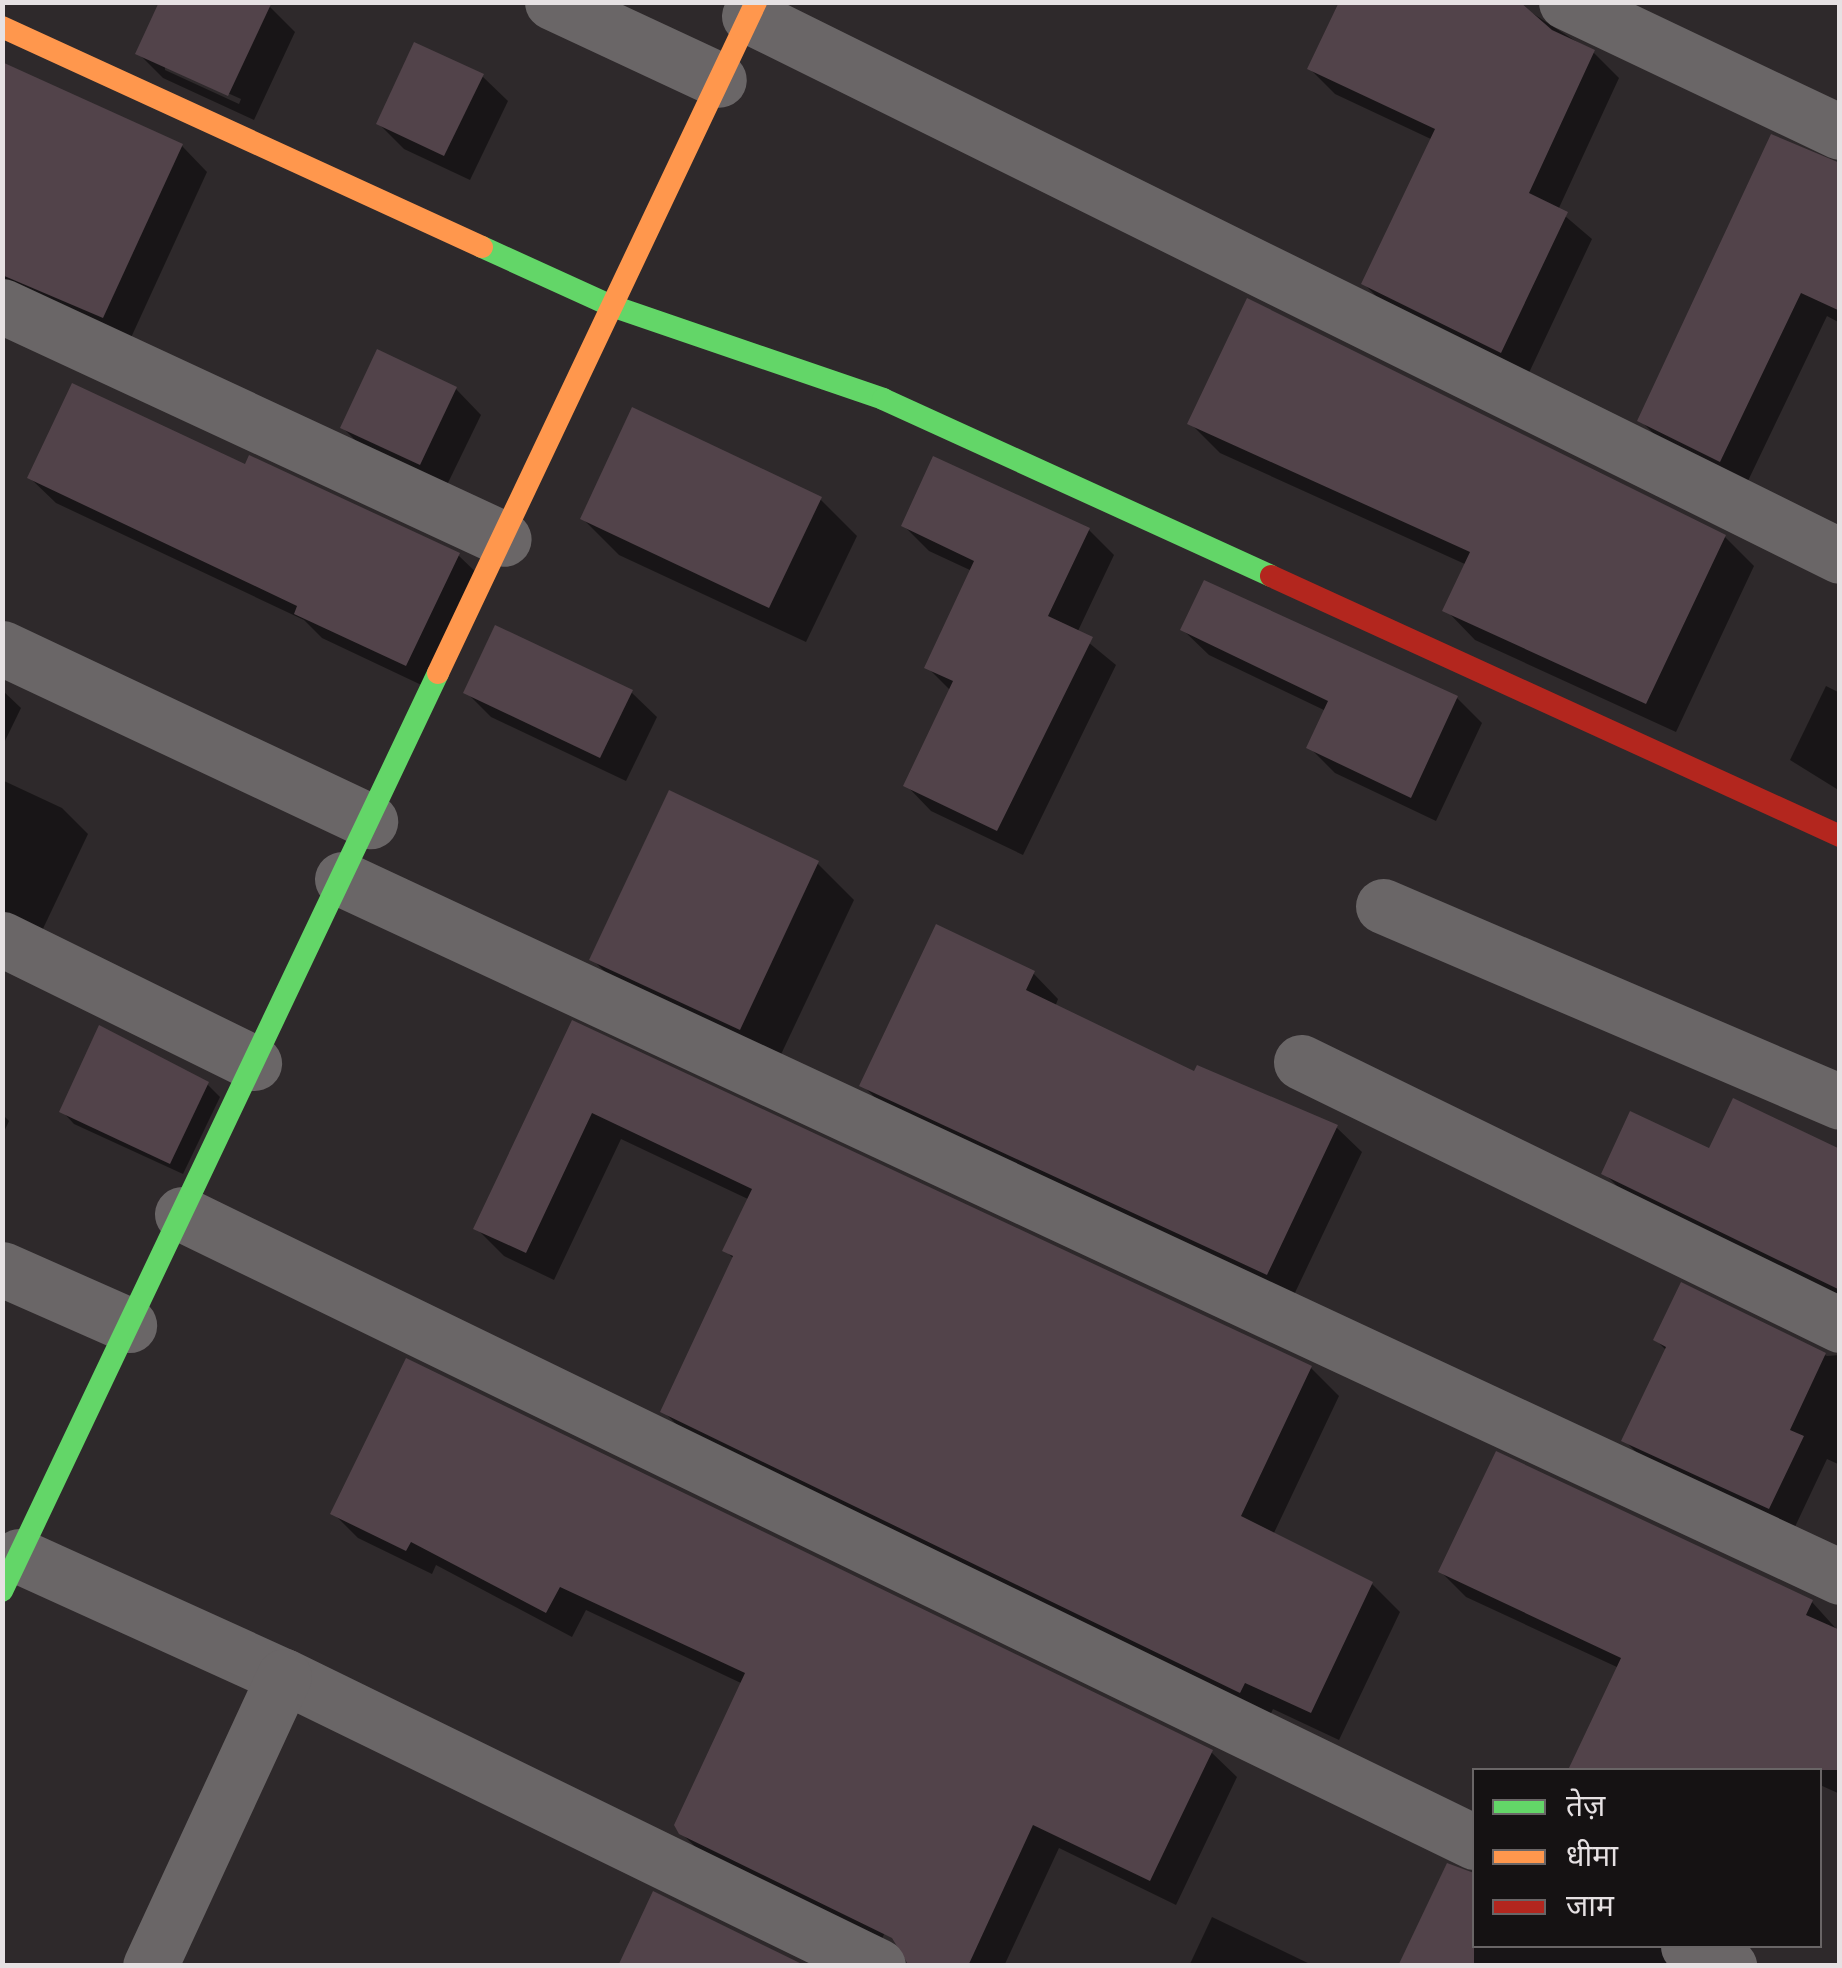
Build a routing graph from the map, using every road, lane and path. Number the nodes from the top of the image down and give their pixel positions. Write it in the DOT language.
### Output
graph roads {
  1 [pos="552,2"];
  2 [pos="1566,2"];
  3 [pos="752,10"];
  4 [pos="2,27"];
  5 [pos="720,80"];
  6 [pos="1840,132"];
  7 [pos="608,305"];
  8 [pos="2,306"];
  9 [pos="504,539"];
  10 [pos="1840,556"];
  11 [pos="2,648"];
  12 [pos="370,821"];
  13 [pos="1840,836"];
  14 [pos="342,879"];
  15 [pos="1383,906"];
  16 [pos="2,939"];
  17 [pos="254,1062"];
  18 [pos="1301,1062"];
  19 [pos="1840,1102"];
  20 [pos="182,1214"];
  21 [pos="2,1268"];
  22 [pos="130,1325"];
  23 [pos="1840,1325"];
  24 [pos="10,1567"];
  25 [pos="1840,1577"];
  26 [pos="284,1676"];
  27 [pos="1472,1841"];
  28 [pos="1692,1948"];
  29 [pos="150,1966"];
  30 [pos="878,1966"];
  31 [pos="1730,1966"];
  1 -- 5 [label="street"];
  2 -- 6 [label="street"];
  3 -- 5 [label="street"];
  3 -- 10 [label="street"];
  4 -- 7 [label="street"];
  5 -- 7 [label="street"];
  7 -- 9 [label="street"];
  7 -- 13 [label="street"];
  8 -- 9 [label="street"];
  9 -- 12 [label="street"];
  11 -- 12 [label="street"];
  12 -- 14 [label="street"];
  14 -- 17 [label="street"];
  14 -- 25 [label="street"];
  15 -- 19 [label="street"];
  16 -- 17 [label="street"];
  17 -- 20 [label="street"];
  18 -- 23 [label="street"];
  20 -- 22 [label="street"];
  20 -- 27 [label="street"];
  21 -- 22 [label="street"];
  22 -- 24 [label="street"];
  24 -- 26 [label="street"];
  26 -- 29 [label="street"];
  26 -- 30 [label="street"];
  28 -- 31 [label="street"];
}
